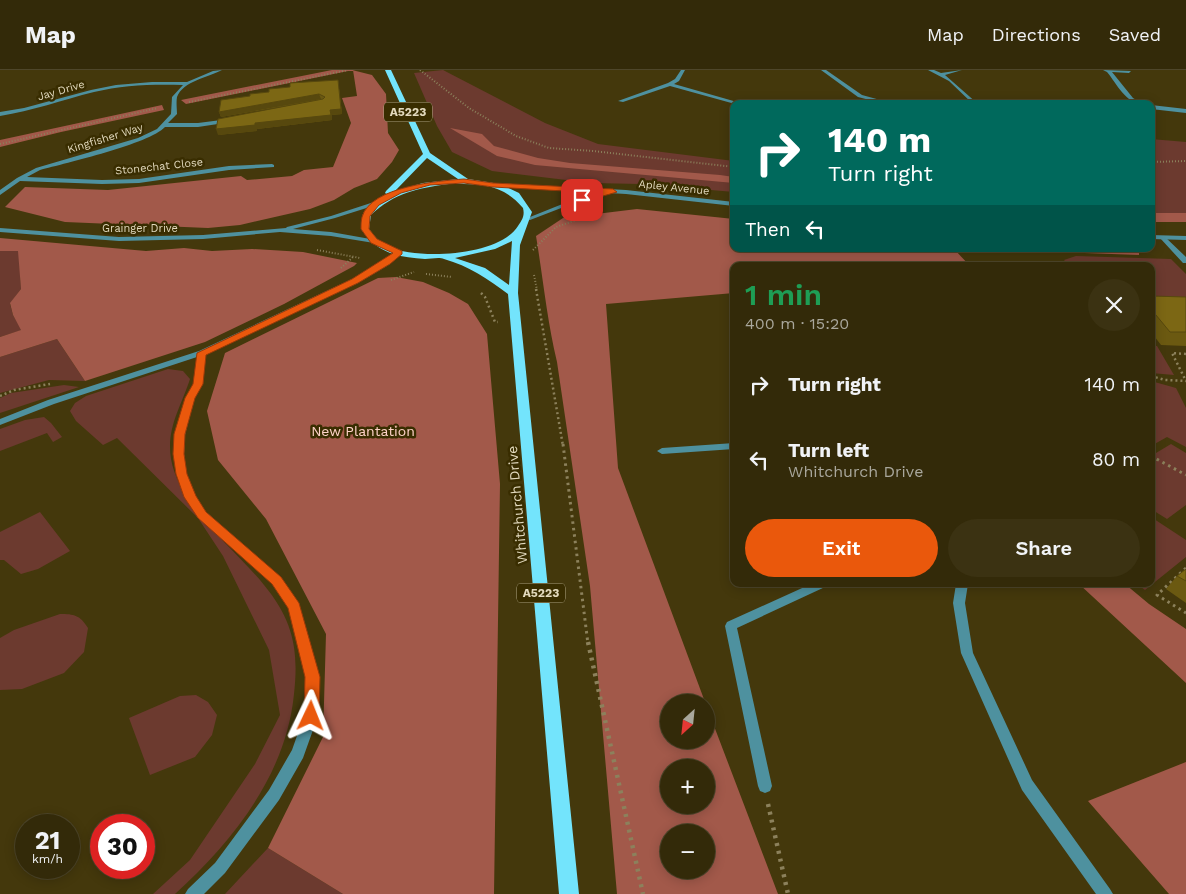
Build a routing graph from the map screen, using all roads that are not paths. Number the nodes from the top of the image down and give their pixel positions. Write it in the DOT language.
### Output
graph roads {
  1 [pos="220,70"];
  2 [pos="388,70"];
  3 [pos="683,70"];
  4 [pos="823,70"];
  5 [pos="930,70"];
  6 [pos="960,70"];
  7 [pos="1102,70"];
  8 [pos="1109,70"];
  9 [pos="1129,72"];
  10 [pos="942,74"];
  11 [pos="188,84"];
  12 [pos="670,84"];
  13 [pos="875,100"];
  14 [pos="971,100"];
  15 [pos="1133,100"];
  16 [pos="621,101"];
  17 [pos="730,101"];
  18 [pos="1155,107"];
  19 [pos="1186,111"];
  20 [pos="0,114"];
  21 [pos="234,120"];
  22 [pos="165,125"];
  23 [pos="427,154"];
  24 [pos="272,166"];
  25 [pos="19,179"];
  26 [pos="464,181"];
  27 [pos="493,185"];
  28 [pos="613,192"];
  29 [pos="0,193"];
  30 [pos="385,198"];
  31 [pos="377,203"];
  32 [pos="730,204"];
  33 [pos="528,219"];
  34 [pos="0,230"];
  35 [pos="280,230"];
  36 [pos="519,232"];
  37 [pos="1155,237"];
  38 [pos="1162,237"];
  39 [pos="1186,238"];
  40 [pos="374,241"];
  41 [pos="399,252"];
  42 [pos="445,256"];
  43 [pos="1186,261"];
  44 [pos="514,293"];
  45 [pos="202,353"];
  46 [pos="0,422"];
  47 [pos="730,446"];
  48 [pos="662,450"];
  49 [pos="815,587"];
  50 [pos="962,587"];
  51 [pos="765,786"];
  52 [pos="193,894"];
  53 [pos="569,894"];
  54 [pos="1105,894"];
  1 -- 11 [label="street"];
  2 -- 23 [label="main road, A5223"];
  3 -- 12 [label="street"];
  4 -- 13 [label="street"];
  5 -- 10 [label="street"];
  6 -- 10 [label="street"];
  7 -- 8 [label="street"];
  8 -- 9 [label="street"];
  8 -- 15 [label="street"];
  10 -- 14 [label="street"];
  11 -- 20 [label="street, Jay Drive"];
  11 -- 22 [label="street"];
  12 -- 16 [label="street"];
  12 -- 17 [label="street"];
  18 -- 19 [label="street"];
  21 -- 22 [label="street"];
  22 -- 25 [label="street, Kingfisher Way"];
  23 -- 26 [label="main road, A5223"];
  23 -- 30 [label="main road, A5223"];
  24 -- 25 [label="street, Stonechat Close"];
  25 -- 29 [label="street, Kingfisher Way"];
  26 -- 27 [label="main road, A5223"];
  26 -- 30 [label="main road, A5223"];
  27 -- 28 [label="street, Apley Avenue"];
  27 -- 33 [label="main road, A5223"];
  28 -- 32 [label="street, Apley Avenue"];
  28 -- 33 [label="street, Apley Avenue"];
  30 -- 31 [label="main road, A5223"];
  31 -- 35 [label="street, Grainger Drive"];
  31 -- 40 [label="main road, A5223"];
  33 -- 36 [label="main road, Whitchurch Drive / A5223"];
  34 -- 35 [label="street, Grainger Drive"];
  35 -- 40 [label="street, Grainger Drive"];
  36 -- 42 [label="main road, Whitchurch Drive / A5223"];
  36 -- 44 [label="main road, Whitchurch Drive / A5223"];
  37 -- 38 [label="street"];
  38 -- 39 [label="street"];
  38 -- 43 [label="street"];
  40 -- 41 [label="main road, Whitchurch Drive / A5223"];
  41 -- 42 [label="main road, Whitchurch Drive / A5223"];
  41 -- 45 [label="street"];
  42 -- 44 [label="main road, Whitchurch Drive / A5223"];
  44 -- 53 [label="main road, Whitchurch Drive / A5223"];
  45 -- 46 [label="street"];
  45 -- 52 [label="street"];
  47 -- 48 [label="street"];
  49 -- 51 [label="street"];
  50 -- 54 [label="street"];
}
